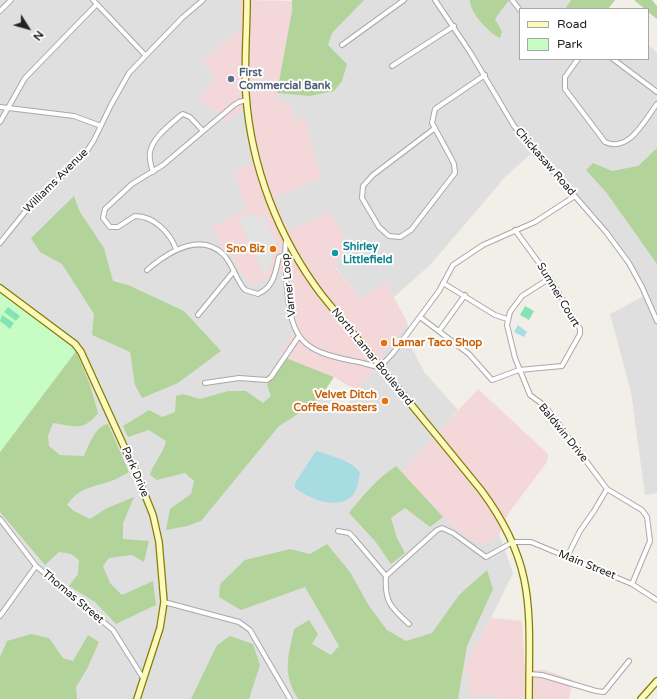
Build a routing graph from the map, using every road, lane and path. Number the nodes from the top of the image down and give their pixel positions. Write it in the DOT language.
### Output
graph roads {
  1 [pos="11,0"];
  2 [pos="93,0"];
  3 [pos="203,0"];
  4 [pos="247,0"];
  5 [pos="404,0"];
  6 [pos="435,0"];
  7 [pos="512,0"];
  8 [pos="98,4"];
  9 [pos="519,9"];
  10 [pos="0,11"];
  11 [pos="454,26"];
  12 [pos="342,45"];
  13 [pos="145,55"];
  14 [pos="577,60"];
  15 [pos="614,60"];
  16 [pos="392,66"];
  17 [pos="485,75"];
  18 [pos="657,92"];
  19 [pos="247,100"];
  20 [pos="657,104"];
  21 [pos="0,107"];
  22 [pos="8,108"];
  23 [pos="0,122"];
  24 [pos="101,126"];
  25 [pos="435,128"];
  26 [pos="203,131"];
  27 [pos="153,172"];
  28 [pos="575,196"];
  29 [pos="515,230"];
  30 [pos="286,240"];
  31 [pos="0,243"];
  32 [pos="176,249"];
  33 [pos="284,255"];
  34 [pos="147,270"];
  35 [pos="234,271"];
  36 [pos="550,278"];
  37 [pos="443,283"];
  38 [pos="0,288"];
  39 [pos="465,295"];
  40 [pos="198,315"];
  41 [pos="420,317"];
  42 [pos="507,319"];
  43 [pos="657,321"];
  44 [pos="439,331"];
  45 [pos="299,336"];
  46 [pos="380,367"];
  47 [pos="519,370"];
  48 [pos="205,383"];
  49 [pos="607,489"];
  50 [pos="0,519"];
  51 [pos="338,531"];
  52 [pos="513,542"];
  53 [pos="567,557"];
  54 [pos="36,566"];
  55 [pos="386,576"];
  56 [pos="632,584"];
  57 [pos="657,600"];
  58 [pos="164,602"];
  59 [pos="0,616"];
  60 [pos="409,624"];
  61 [pos="629,661"];
  62 [pos="529,674"];
  63 [pos="144,678"];
  64 [pos="657,681"];
  65 [pos="137,699"];
  66 [pos="290,699"];
  67 [pos="529,699"];
  68 [pos="641,699"];
  1 -- 10 [label="street"];
  2 -- 8 [label="street"];
  3 -- 13 [label="street, Williams Avenue"];
  4 -- 19 [label="street, North Lamar Boulevard"];
  5 -- 12 [label="street"];
  6 -- 11 [label="street, Chickasaw Road"];
  7 -- 9 [label="street"];
  8 -- 13 [label="street"];
  8 -- 22 [label="street"];
  11 -- 16 [label="street"];
  11 -- 17 [label="street, Chickasaw Road"];
  13 -- 24 [label="street, Williams Avenue"];
  14 -- 20 [label="street"];
  15 -- 18 [label="street"];
  17 -- 25 [label="street"];
  17 -- 28 [label="street, Chickasaw Road"];
  19 -- 26 [label="street"];
  19 -- 30 [label="street, North Lamar Boulevard"];
  21 -- 22 [label="street"];
  22 -- 23 [label="street"];
  22 -- 24 [label="street"];
  24 -- 31 [label="street, Williams Avenue"];
  25 -- 25 [label="street"];
  26 -- 27 [label="street"];
  26 -- 27 [label="street"];
  27 -- 32 [label="street"];
  28 -- 29 [label="street"];
  28 -- 43 [label="street, Chickasaw Road"];
  29 -- 36 [label="street, Sumner Court"];
  29 -- 37 [label="street"];
  30 -- 33 [label="street, Varner Loop"];
  30 -- 46 [label="street, North Lamar Boulevard"];
  32 -- 34 [label="street"];
  32 -- 35 [label="street"];
  33 -- 35 [label="street"];
  33 -- 45 [label="street, Varner Loop"];
  35 -- 40 [label="street"];
  36 -- 42 [label="street"];
  36 -- 47 [label="street, Sumner Court"];
  37 -- 39 [label="street"];
  37 -- 41 [label="street"];
  38 -- 58 [label="street, Park Drive"];
  39 -- 42 [label="street"];
  39 -- 44 [label="street"];
  41 -- 44 [label="street"];
  41 -- 46 [label="street"];
  42 -- 47 [label="street, Baldwin Drive"];
  44 -- 47 [label="street"];
  45 -- 46 [label="street, Varner Loop"];
  45 -- 48 [label="street"];
  46 -- 52 [label="street, North Lamar Boulevard"];
  47 -- 49 [label="street, Baldwin Drive"];
  49 -- 53 [label="street"];
  49 -- 56 [label="street, Baldwin Drive"];
  50 -- 54 [label="street, Thomas Street"];
  51 -- 55 [label="street"];
  52 -- 53 [label="street, Main Street"];
  52 -- 55 [label="street"];
  52 -- 62 [label="street, North Lamar Boulevard"];
  53 -- 56 [label="street, Main Street"];
  54 -- 59 [label="street"];
  54 -- 63 [label="street, Thomas Street"];
  55 -- 60 [label="street"];
  56 -- 57 [label="street, Main Street"];
  58 -- 63 [label="street, Park Drive"];
  58 -- 66 [label="street"];
  61 -- 62 [label="street"];
  62 -- 67 [label="street, North Lamar Boulevard"];
  63 -- 65 [label="street, Park Drive"];
  64 -- 68 [label="street"];
}
